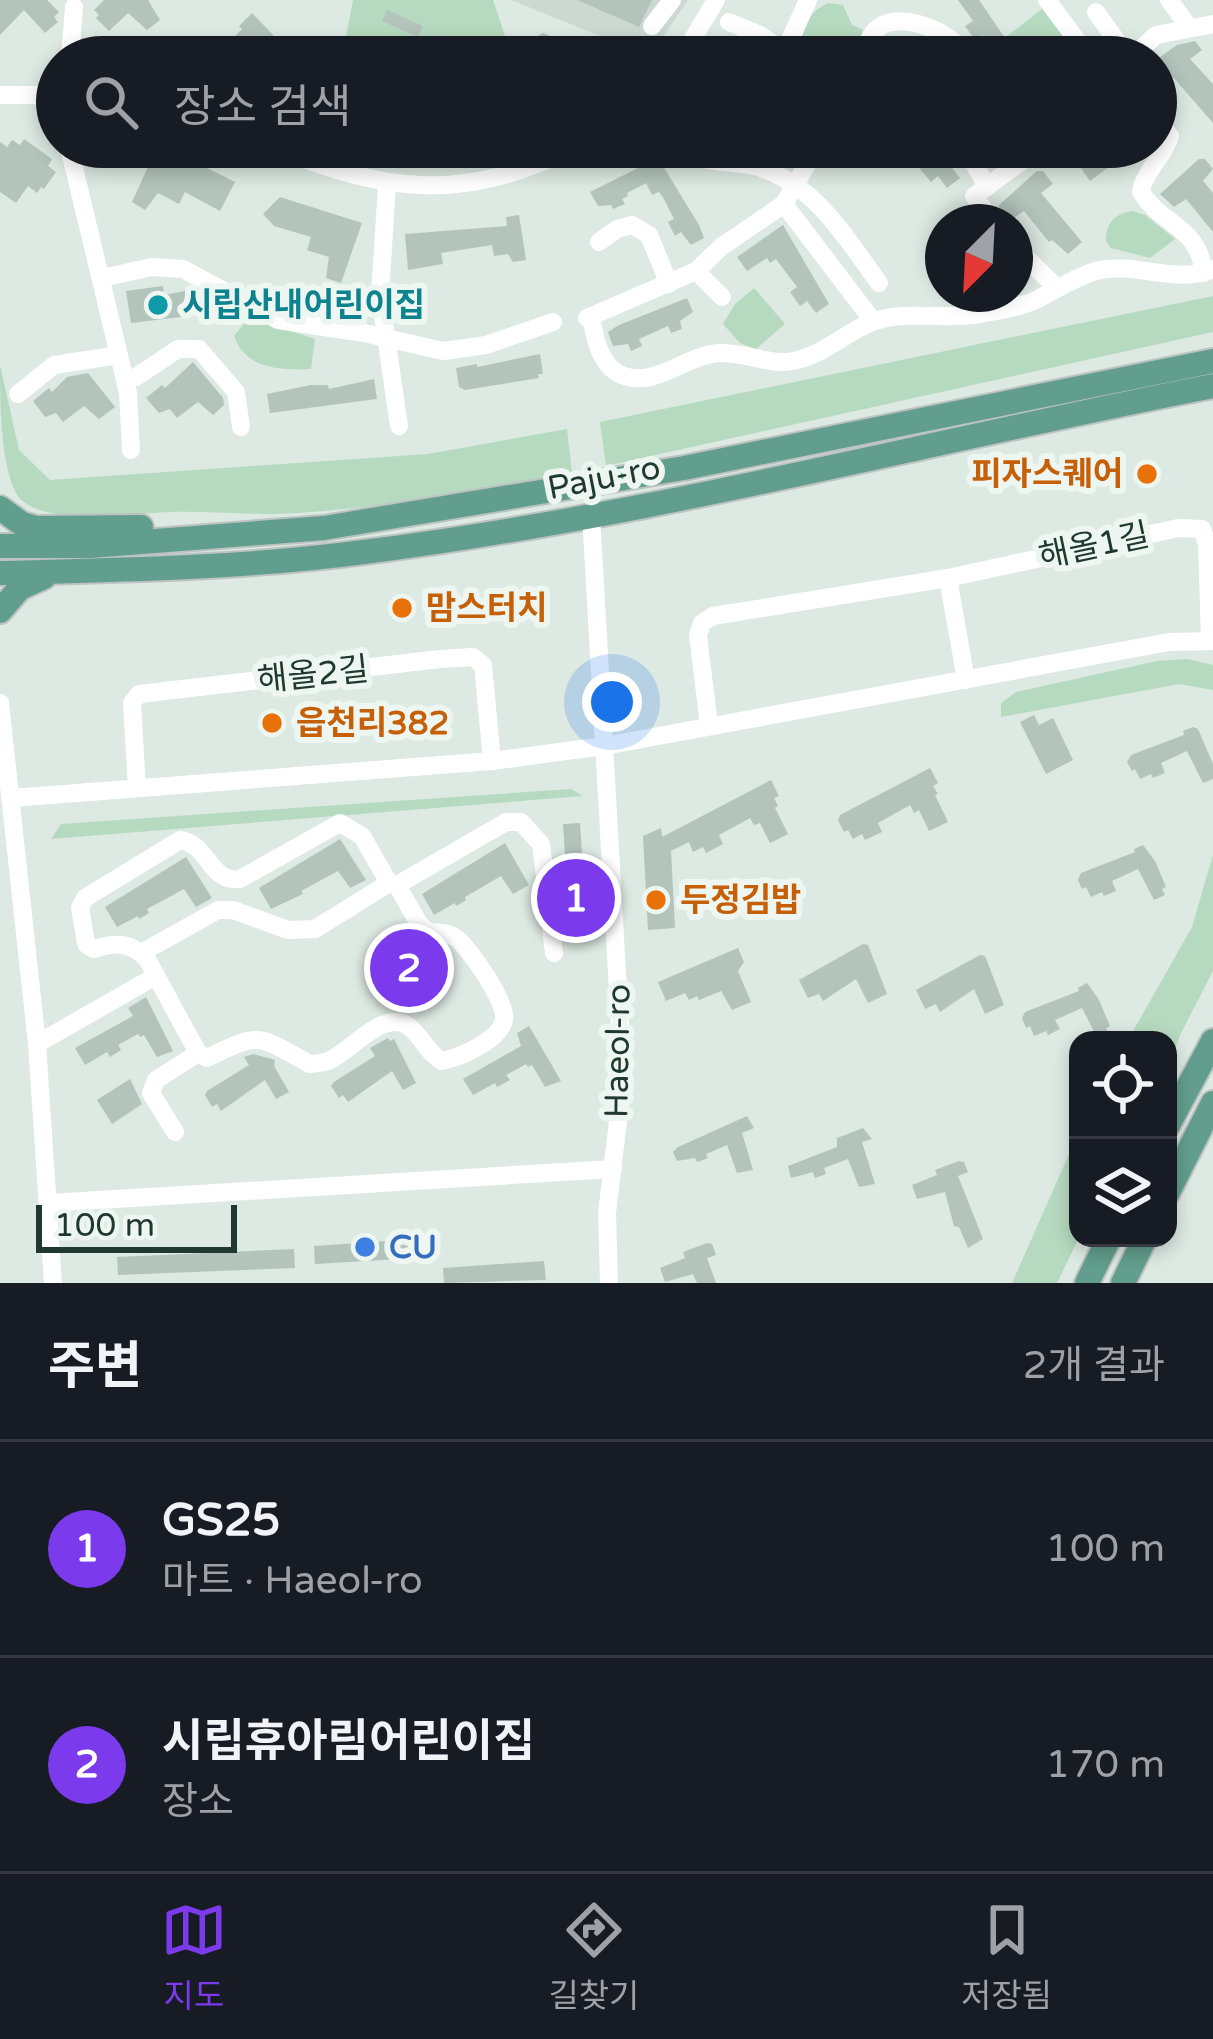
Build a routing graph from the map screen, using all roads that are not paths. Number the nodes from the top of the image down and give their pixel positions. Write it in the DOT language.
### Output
graph roads {
  1 [pos="672,0"];
  2 [pos="684,0"];
  3 [pos="808,0"];
  4 [pos="895,0"];
  5 [pos="1048,0"];
  6 [pos="1169,0"];
  7 [pos="714,6"];
  8 [pos="74,7"];
  9 [pos="1096,12"];
  10 [pos="891,20"];
  11 [pos="729,22"];
  12 [pos="652,26"];
  13 [pos="1206,29"];
  14 [pos="72,36"];
  15 [pos="695,36"];
  16 [pos="755,36"];
  17 [pos="795,36"];
  18 [pos="872,36"];
  19 [pos="948,36"];
  20 [pos="1073,36"];
  21 [pos="1114,36"];
  22 [pos="1154,36"];
  23 [pos="0,94"];
  24 [pos="36,94"];
  25 [pos="74,168"];
  26 [pos="327,168"];
  27 [pos="519,168"];
  28 [pos="763,168"];
  29 [pos="804,168"];
  30 [pos="976,168"];
  31 [pos="1012,168"];
  32 [pos="1152,168"];
  33 [pos="794,183"];
  34 [pos="387,185"];
  35 [pos="986,187"];
  36 [pos="784,204"];
  37 [pos="980,204"];
  38 [pos="599,242"];
  39 [pos="1033,265"];
  40 [pos="696,271"];
  41 [pos="1209,271"];
  42 [pos="102,278"];
  43 [pos="879,283"];
  44 [pos="669,284"];
  45 [pos="1057,288"];
  46 [pos="722,297"];
  47 [pos="873,321"];
  48 [pos="554,322"];
  49 [pos="386,339"];
  50 [pos="119,355"];
  51 [pos="1213,362"];
  52 [pos="136,377"];
  53 [pos="1213,386"];
  54 [pos="18,394"];
  55 [pos="398,426"];
  56 [pos="241,427"];
  57 [pos="130,450"];
  58 [pos="0,508"];
  59 [pos="591,514"];
  60 [pos="262,532"];
  61 [pos="0,546"];
  62 [pos="64,572"];
  63 [pos="0,573"];
  64 [pos="948,578"];
  65 [pos="0,611"];
  66 [pos="1211,641"];
  67 [pos="966,680"];
  68 [pos="0,703"];
  69 [pos="709,726"];
  70 [pos="604,746"];
  71 [pos="492,761"];
  72 [pos="137,788"];
  73 [pos="11,798"];
  74 [pos="229,880"];
  75 [pos="393,884"];
  76 [pos="225,910"];
  77 [pos="141,953"];
  78 [pos="554,953"];
  79 [pos="154,977"];
  80 [pos="1213,1028"];
  81 [pos="1213,1041"];
  82 [pos="37,1044"];
  83 [pos="198,1053"];
  84 [pos="1198,1068"];
  85 [pos="1213,1103"];
  86 [pos="1177,1108"];
  87 [pos="175,1132"];
  88 [pos="613,1169"];
  89 [pos="1177,1174"];
  90 [pos="49,1203"];
  91 [pos="1105,1247"];
  92 [pos="1141,1247"];
  93 [pos="52,1283"];
  94 [pos="609,1283"];
  95 [pos="1087,1283"];
  96 [pos="1123,1283"];
  1 -- 12 [label="street"];
  2 -- 7 [label="street"];
  3 -- 17 [label="street"];
  4 -- 10 [label="street"];
  5 -- 20 [label="street"];
  6 -- 13 [label="street"];
  7 -- 15 [label="street"];
  8 -- 14 [label="street"];
  9 -- 21 [label="street"];
  10 -- 18 [label="street"];
  10 -- 19 [label="street"];
  11 -- 16 [label="street"];
  13 -- 22 [label="street"];
  23 -- 24 [label="street"];
  25 -- 42 [label="street"];
  26 -- 34 [label="street"];
  27 -- 34 [label="street"];
  28 -- 33 [label="street"];
  29 -- 33 [label="street"];
  30 -- 35 [label="street"];
  31 -- 35 [label="street"];
  32 -- 41 [label="street"];
  33 -- 36 [label="street"];
  33 -- 43 [label="street"];
  34 -- 49 [label="street"];
  35 -- 37 [label="street"];
  36 -- 40 [label="street"];
  36 -- 47 [label="street"];
  38 -- 44 [label="street"];
  39 -- 45 [label="street"];
  40 -- 44 [label="street"];
  40 -- 46 [label="street"];
  41 -- 45 [label="street"];
  42 -- 49 [label="street"];
  42 -- 50 [label="street"];
  44 -- 47 [label="street"];
  45 -- 47 [label="street"];
  48 -- 49 [label="street"];
  49 -- 55 [label="street"];
  50 -- 54 [label="street"];
  50 -- 57 [label="street"];
  51 -- 60 [label="main road, Paju-ro"];
  52 -- 56 [label="street"];
  53 -- 59 [label="main road, Paju-ro"];
  58 -- 60 [label="main road"];
  59 -- 62 [label="main road, Paju-ro"];
  59 -- 70 [label="street, Haeol-ro"];
  60 -- 61 [label="main road, Paju-ro"];
  62 -- 63 [label="main road, Paju-ro"];
  62 -- 65 [label="main road"];
  64 -- 66 [label="street, 해올1길"];
  64 -- 67 [label="street"];
  64 -- 69 [label="street, 해올1길"];
  66 -- 67 [label="street, 해올1길"];
  67 -- 69 [label="street, 해올1길"];
  68 -- 73 [label="street"];
  69 -- 70 [label="street, 해올1길"];
  70 -- 71 [label="street"];
  70 -- 88 [label="street, Haeol-ro"];
  71 -- 72 [label="street"];
  71 -- 72 [label="street, 해올2길"];
  72 -- 73 [label="street"];
  73 -- 82 [label="street"];
  74 -- 75 [label="street"];
  74 -- 76 [label="street"];
  74 -- 77 [label="street"];
  75 -- 76 [label="street"];
  75 -- 78 [label="street"];
  75 -- 83 [label="street"];
  76 -- 77 [label="street"];
  77 -- 79 [label="street"];
  79 -- 82 [label="street"];
  79 -- 83 [label="street"];
  80 -- 84 [label="main road"];
  81 -- 84 [label="main road"];
  82 -- 90 [label="street"];
  83 -- 87 [label="street"];
  84 -- 86 [label="main road"];
  85 -- 89 [label="main road"];
  88 -- 90 [label="street"];
  88 -- 94 [label="street, Haeol-ro"];
  90 -- 93 [label="street"];
  91 -- 95 [label="main road"];
  92 -- 96 [label="main road"];
}
